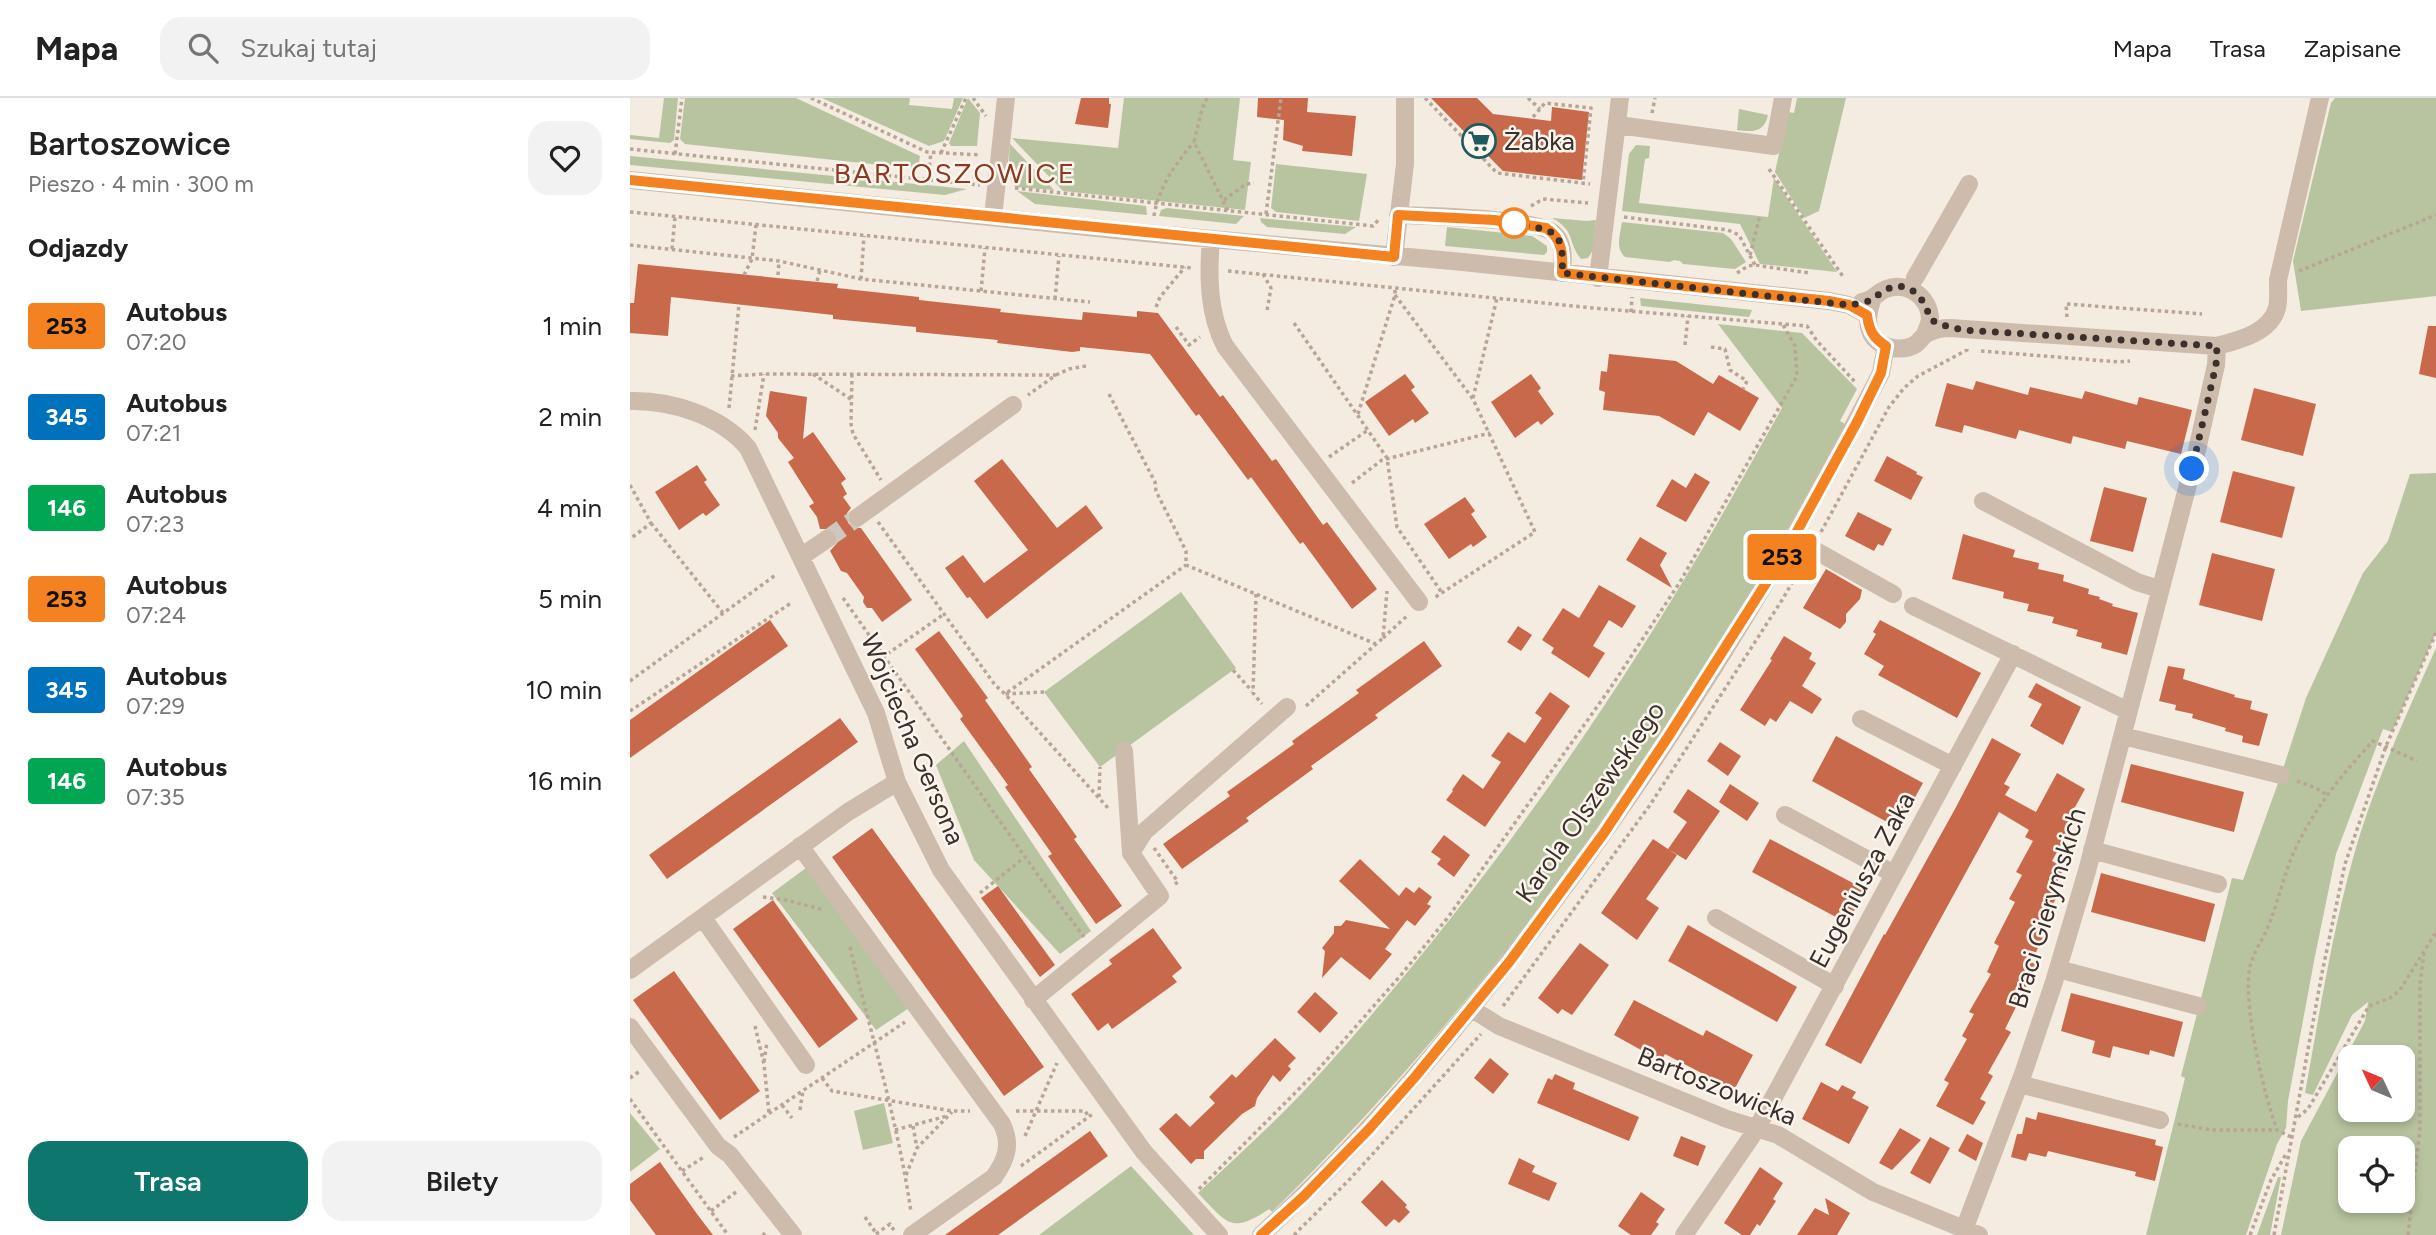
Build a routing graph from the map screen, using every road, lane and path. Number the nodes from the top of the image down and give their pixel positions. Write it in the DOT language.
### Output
graph roads {
  1 [pos="682,98"];
  2 [pos="811,98"];
  3 [pos="966,98"];
  4 [pos="1006,98"];
  5 [pos="1207,98"];
  6 [pos="1281,98"];
  7 [pos="1405,98"];
  8 [pos="1425,98"];
  9 [pos="1528,98"];
  10 [pos="1620,98"];
  11 [pos="1655,98"];
  12 [pos="1783,98"];
  13 [pos="2320,98"];
  14 [pos="1541,109"];
  15 [pos="1533,117"];
  16 [pos="1651,118"];
  17 [pos="1618,125"];
  18 [pos="1194,142"];
  19 [pos="630,149"];
  20 [pos="931,152"];
  21 [pos="941,153"];
  22 [pos="675,154"];
  23 [pos="1000,156"];
  24 [pos="1769,169"];
  25 [pos="630,180"];
  26 [pos="928,180"];
  27 [pos="1254,183"];
  28 [pos="1583,183"];
  29 [pos="973,184"];
  30 [pos="1969,184"];
  31 [pos="1609,186"];
  32 [pos="1015,188"];
  33 [pos="1224,200"];
  34 [pos="1155,204"];
  35 [pos="1228,211"];
  36 [pos="630,212"];
  37 [pos="1266,215"];
  38 [pos="1398,215"];
  39 [pos="1760,215"];
  40 [pos="2436,215"];
  41 [pos="675,217"];
  42 [pos="993,217"];
  43 [pos="1154,217"];
  44 [pos="1618,217"];
  45 [pos="1358,224"];
  46 [pos="756,225"];
  47 [pos="864,235"];
  48 [pos="1211,239"];
  49 [pos="630,245"];
  50 [pos="985,247"];
  51 [pos="672,249"];
  52 [pos="1059,255"];
  53 [pos="1750,255"];
  54 [pos="1394,257"];
  55 [pos="752,259"];
  56 [pos="779,261"];
  57 [pos="1185,267"];
  58 [pos="1758,267"];
  59 [pos="1195,269"];
  60 [pos="820,270"];
  61 [pos="1223,270"];
  62 [pos="1725,272"];
  63 [pos="1562,273"];
  64 [pos="1809,273"];
  65 [pos="1263,274"];
  66 [pos="744,275"];
  67 [pos="778,275"];
  68 [pos="1598,278"];
  69 [pos="1844,278"];
  70 [pos="861,279"];
  71 [pos="2278,280"];
  72 [pos="817,281"];
  73 [pos="1910,285"];
  74 [pos="1395,288"];
  75 [pos="981,291"];
  76 [pos="1395,295"];
  77 [pos="1497,298"];
  78 [pos="1055,299"];
  79 [pos="1090,302"];
  80 [pos="739,304"];
  81 [pos="1632,305"];
  82 [pos="1156,307"];
  83 [pos="1870,308"];
  84 [pos="1759,310"];
  85 [pos="1268,311"];
  86 [pos="1631,312"];
  87 [pos="2202,314"];
  88 [pos="1688,316"];
  89 [pos="1757,322"];
  90 [pos="1294,323"];
  91 [pos="1783,323"];
  92 [pos="1176,327"];
  93 [pos="1927,327"];
  94 [pos="1205,333"];
  95 [pos="2066,336"];
  96 [pos="1685,345"];
  97 [pos="2217,346"];
  98 [pos="1711,347"];
  99 [pos="1893,348"];
  100 [pos="1086,366"];
  101 [pos="764,374"];
  102 [pos="813,374"];
  103 [pos="852,374"];
  104 [pos="1056,374"];
  105 [pos="731,376"];
  106 [pos="1744,389"];
  107 [pos="1871,393"];
  108 [pos="1109,394"];
  109 [pos="1473,399"];
  110 [pos="852,400"];
  111 [pos="630,401"];
  112 [pos="1013,405"];
  113 [pos="1358,414"];
  114 [pos="722,426"];
  115 [pos="1368,430"];
  116 [pos="1490,433"];
  117 [pos="748,448"];
  118 [pos="1387,458"];
  119 [pos="1317,466"];
  120 [pos="1352,483"];
  121 [pos="630,485"];
  122 [pos="889,494"];
  123 [pos="1983,501"];
  124 [pos="863,513"];
  125 [pos="651,523"];
  126 [pos="1793,538"];
  127 [pos="630,539"];
  128 [pos="828,539"];
  129 [pos="802,556"];
  130 [pos="1185,565"];
  131 [pos="778,573"];
  132 [pos="1400,576"];
  133 [pos="2159,589"];
  134 [pos="839,593"];
  135 [pos="1442,593"];
  136 [pos="1256,594"];
  137 [pos="1892,594"];
  138 [pos="791,603"];
  139 [pos="1420,605"];
  140 [pos="1913,606"];
  141 [pos="723,613"];
  142 [pos="944,614"];
  143 [pos="2436,633"];
  144 [pos="1383,638"];
  145 [pos="2013,654"];
  146 [pos="885,655"];
  147 [pos="876,662"];
  148 [pos="1233,670"];
  149 [pos="630,681"];
  150 [pos="1044,692"];
  151 [pos="1253,693"];
  152 [pos="1004,694"];
  153 [pos="2128,711"];
  154 [pos="630,712"];
  155 [pos="1281,713"];
  156 [pos="1861,719"];
  157 [pos="2123,736"];
  158 [pos="2386,746"];
  159 [pos="1124,751"];
  160 [pos="2417,761"];
  161 [pos="1952,766"];
  162 [pos="1100,767"];
  163 [pos="2281,775"];
  164 [pos="897,782"];
  165 [pos="2327,795"];
  166 [pos="1098,797"];
  167 [pos="1785,815"];
  168 [pos="1129,829"];
  169 [pos="800,846"];
  170 [pos="2092,850"];
  171 [pos="1131,853"];
  172 [pos="1025,857"];
  173 [pos="1894,874"];
  174 [pos="2218,884"];
  175 [pos="754,896"];
  176 [pos="975,897"];
  177 [pos="847,914"];
  178 [pos="703,918"];
  179 [pos="1716,918"];
  180 [pos="2436,932"];
  181 [pos="1094,950"];
  182 [pos="2424,953"];
  183 [pos="2058,969"];
  184 [pos="630,970"];
  185 [pos="1835,986"];
  186 [pos="1033,1000"];
  187 [pos="2199,1006"];
  188 [pos="1472,1009"];
  189 [pos="921,1012"];
  190 [pos="630,1027"];
  191 [pos="875,1042"];
  192 [pos="1058,1062"];
  193 [pos="764,1064"];
  194 [pos="806,1065"];
  195 [pos="822,1078"];
  196 [pos="2019,1084"];
  197 [pos="803,1090"];
  198 [pos="630,1099"];
  199 [pos="888,1101"];
  200 [pos="782,1105"];
  201 [pos="800,1110"];
  202 [pos="991,1110"];
  203 [pos="1036,1110"];
  204 [pos="953,1111"];
  205 [pos="1012,1111"];
  206 [pos="769,1114"];
  207 [pos="948,1116"];
  208 [pos="1089,1117"];
  209 [pos="792,1118"];
  210 [pos="2296,1118"];
  211 [pos="2160,1120"];
  212 [pos="913,1125"];
  213 [pos="893,1129"];
  214 [pos="1756,1130"];
  215 [pos="2277,1130"];
  216 [pos="2292,1137"];
  217 [pos="1022,1141"];
  218 [pos="725,1143"];
  219 [pos="917,1148"];
  220 [pos="2288,1152"];
  221 [pos="708,1154"];
  222 [pos="682,1171"];
  223 [pos="906,1177"];
  224 [pos="736,1192"];
  225 [pos="1188,1200"];
  226 [pos="711,1211"];
  227 [pos="865,1217"];
  228 [pos="1968,1233"];
  229 [pos="876,1234"];
  230 [pos="914,1234"];
  231 [pos="728,1235"];
  232 [pos="793,1235"];
  233 [pos="898,1235"];
  234 [pos="1219,1235"];
  235 [pos="1261,1235"];
  236 [pos="1684,1235"];
  237 [pos="2250,1235"];
  238 [pos="2274,1235"];
  239 [pos="2408,1235"];
  1 -- 22 [label="path"];
  2 -- 20 [label="path"];
  3 -- 21 [label="path"];
  4 -- 23 [label="street"];
  5 -- 18 [label="path"];
  6 -- 37 [label="path"];
  7 -- 38 [label="street"];
  8 -- 28 [label="path"];
  9 -- 14 [label="path"];
  10 -- 17 [label="street"];
  11 -- 16 [label="path"];
  12 -- 17 [label="street"];
  13 -- 71 [label="street"];
  14 -- 15 [label="path"];
  14 -- 28 [label="path"];
  17 -- 31 [label="street"];
  18 -- 33 [label="path"];
  18 -- 34 [label="path"];
  19 -- 22 [label="path"];
  20 -- 21 [label="path"];
  20 -- 26 [label="path"];
  21 -- 23 [label="path"];
  22 -- 26 [label="path"];
  23 -- 42 [label="street"];
  24 -- 69 [label="path"];
  25 -- 42 [label="street"];
  26 -- 29 [label="path"];
  27 -- 33 [label="path"];
  28 -- 31 [label="path"];
  30 -- 73 [label="street"];
  31 -- 68 [label="street"];
  32 -- 34 [label="path"];
  33 -- 35 [label="path"];
  34 -- 35 [label="path"];
  34 -- 43 [label="path"];
  35 -- 37 [label="path"];
  36 -- 41 [label="path"];
  37 -- 45 [label="path"];
  38 -- 54 [label="street"];
  38 -- 63 [label="street"];
  39 -- 53 [label="path"];
  40 -- 71 [label="path"];
  41 -- 46 [label="path"];
  41 -- 51 [label="path"];
  42 -- 48 [label="street"];
  44 -- 53 [label="path"];
  46 -- 47 [label="path"];
  46 -- 55 [label="path"];
  47 -- 50 [label="path"];
  47 -- 70 [label="path"];
  48 -- 54 [label="street"];
  48 -- 119 [label="street"];
  49 -- 51 [label="path"];
  50 -- 52 [label="path"];
  50 -- 75 [label="path"];
  51 -- 55 [label="path"];
  52 -- 57 [label="path"];
  52 -- 78 [label="path"];
  53 -- 58 [label="path"];
  54 -- 63 [label="street"];
  55 -- 56 [label="path"];
  55 -- 66 [label="path"];
  56 -- 60 [label="path"];
  56 -- 67 [label="path"];
  57 -- 59 [label="path"];
  57 -- 82 [label="path"];
  58 -- 62 [label="path"];
  58 -- 64 [label="path"];
  60 -- 70 [label="path"];
  60 -- 72 [label="path"];
  61 -- 65 [label="path"];
  63 -- 68 [label="street"];
  65 -- 74 [label="path"];
  65 -- 85 [label="path"];
  68 -- 83 [label="street"];
  70 -- 75 [label="path"];
  71 -- 97 [label="street"];
  73 -- 83 [label="street"];
  73 -- 93 [label="street"];
  74 -- 76 [label="path"];
  74 -- 77 [label="path"];
  75 -- 78 [label="path"];
  76 -- 109 [label="path"];
  76 -- 113 [label="path"];
  77 -- 86 [label="path"];
  77 -- 109 [label="path"];
  78 -- 79 [label="path"];
  80 -- 105 [label="path"];
  81 -- 86 [label="path"];
  83 -- 99 [label="street"];
  84 -- 89 [label="path"];
  86 -- 88 [label="path"];
  87 -- 95 [label="path"];
  88 -- 89 [label="path"];
  88 -- 96 [label="path"];
  89 -- 91 [label="path"];
  90 -- 113 [label="path"];
  91 -- 107 [label="path"];
  91 -- 225 [label="path"];
  92 -- 94 [label="path"];
  93 -- 95 [label="street"];
  93 -- 99 [label="street"];
  95 -- 97 [label="street"];
  97 -- 133 [label="street, Braci Gierymskich"];
  98 -- 106 [label="path"];
  99 -- 107 [label="street, Karola Olszewskiego"];
  100 -- 104 [label="path"];
  101 -- 102 [label="path"];
  101 -- 105 [label="path"];
  101 -- 117 [label="path"];
  102 -- 103 [label="path"];
  102 -- 110 [label="path"];
  103 -- 104 [label="path"];
  103 -- 110 [label="path"];
  104 -- 112 [label="path"];
  105 -- 114 [label="path"];
  107 -- 126 [label="street, Karola Olszewskiego"];
  108 -- 130 [label="path"];
  109 -- 116 [label="path"];
  110 -- 122 [label="path"];
  111 -- 114 [label="street, Wojciecha Gersona"];
  112 -- 122 [label="street"];
  113 -- 115 [label="path"];
  114 -- 117 [label="street, Wojciecha Gersona"];
  115 -- 118 [label="path"];
  115 -- 119 [label="path"];
  116 -- 118 [label="path"];
  116 -- 135 [label="path"];
  117 -- 129 [label="street, Wojciecha Gersona"];
  118 -- 120 [label="path"];
  118 -- 135 [label="path"];
  119 -- 132 [label="street"];
  121 -- 125 [label="path"];
  122 -- 124 [label="street"];
  123 -- 133 [label="street"];
  124 -- 142 [label="path"];
  125 -- 127 [label="path"];
  125 -- 141 [label="path"];
  126 -- 137 [label="street"];
  126 -- 188 [label="street, Karola Olszewskiego"];
  128 -- 129 [label="street"];
  129 -- 164 [label="street, Wojciecha Gersona"];
  130 -- 136 [label="path"];
  130 -- 152 [label="path"];
  131 -- 141 [label="path"];
  132 -- 139 [label="street"];
  132 -- 144 [label="path"];
  133 -- 153 [label="street, Braci Gierymskich"];
  134 -- 146 [label="path"];
  135 -- 139 [label="path"];
  136 -- 144 [label="path"];
  136 -- 151 [label="path"];
  138 -- 154 [label="path"];
  139 -- 144 [label="path"];
  140 -- 145 [label="street"];
  141 -- 149 [label="path"];
  142 -- 146 [label="path"];
  142 -- 152 [label="path"];
  143 -- 158 [label="path"];
  145 -- 153 [label="street"];
  145 -- 161 [label="street, Eugeniusza Zaka"];
  146 -- 147 [label="path"];
  146 -- 172 [label="path"];
  148 -- 151 [label="path"];
  150 -- 152 [label="path"];
  151 -- 155 [label="path"];
  152 -- 166 [label="path"];
  153 -- 157 [label="street, Braci Gierymskich"];
  155 -- 171 [label="street"];
  156 -- 161 [label="street"];
  157 -- 163 [label="street"];
  157 -- 170 [label="street, Braci Gierymskich"];
  158 -- 160 [label="path"];
  158 -- 165 [label="path"];
  158 -- 210 [label="path"];
  159 -- 168 [label="street"];
  161 -- 173 [label="street, Eugeniusza Zaka"];
  162 -- 166 [label="path"];
  163 -- 165 [label="path"];
  164 -- 169 [label="street"];
  164 -- 186 [label="street, Wojciecha Gersona"];
  165 -- 215 [label="path"];
  166 -- 168 [label="path"];
  167 -- 173 [label="street"];
  168 -- 171 [label="street"];
  169 -- 177 [label="street"];
  169 -- 178 [label="street"];
  170 -- 174 [label="street"];
  170 -- 183 [label="street, Braci Gierymskich"];
  171 -- 181 [label="street"];
  172 -- 176 [label="path"];
  172 -- 181 [label="path"];
  173 -- 185 [label="street, Eugeniusza Zaka"];
  175 -- 177 [label="path"];
  177 -- 189 [label="street"];
  177 -- 191 [label="path"];
  178 -- 184 [label="street"];
  178 -- 194 [label="street"];
  179 -- 185 [label="street"];
  180 -- 182 [label="path"];
  181 -- 186 [label="street"];
  182 -- 210 [label="path"];
  182 -- 239 [label="path"];
  183 -- 187 [label="street"];
  183 -- 196 [label="street, Braci Gierymskich"];
  185 -- 214 [label="street, Eugeniusza Zaka"];
  186 -- 225 [label="street, Wojciecha Gersona"];
  188 -- 214 [label="street, Bartoszowicka"];
  188 -- 235 [label="street, Karola Olszewskiego"];
  189 -- 191 [label="path"];
  189 -- 202 [label="street"];
  190 -- 232 [label="street"];
  191 -- 195 [label="path"];
  191 -- 199 [label="path"];
  192 -- 203 [label="path"];
  193 -- 206 [label="path"];
  195 -- 197 [label="path"];
  195 -- 199 [label="path"];
  196 -- 211 [label="street"];
  196 -- 228 [label="street, Braci Gierymskich"];
  197 -- 200 [label="path"];
  197 -- 201 [label="path"];
  198 -- 222 [label="path"];
  199 -- 204 [label="path"];
  199 -- 213 [label="path"];
  200 -- 206 [label="path"];
  200 -- 209 [label="path"];
  202 -- 204 [label="path"];
  202 -- 230 [label="street"];
  203 -- 205 [label="path"];
  203 -- 208 [label="path"];
  203 -- 217 [label="path"];
  204 -- 207 [label="path"];
  206 -- 218 [label="path"];
  207 -- 212 [label="path"];
  207 -- 219 [label="path"];
  210 -- 216 [label="path"];
  211 -- 215 [label="path"];
  212 -- 213 [label="path"];
  212 -- 219 [label="path"];
  213 -- 223 [label="path"];
  214 -- 228 [label="street, Bartoszowicka"];
  214 -- 236 [label="street, Eugeniusza Zaka"];
  215 -- 216 [label="path"];
  216 -- 220 [label="path"];
  219 -- 223 [label="path"];
  220 -- 237 [label="path"];
  220 -- 238 [label="path"];
  221 -- 222 [label="path"];
  222 -- 226 [label="path"];
  223 -- 230 [label="path"];
  224 -- 226 [label="path"];
  225 -- 234 [label="street, Wojciecha Gersona"];
  226 -- 231 [label="path"];
  227 -- 229 [label="path"];
  229 -- 233 [label="path"];
}
